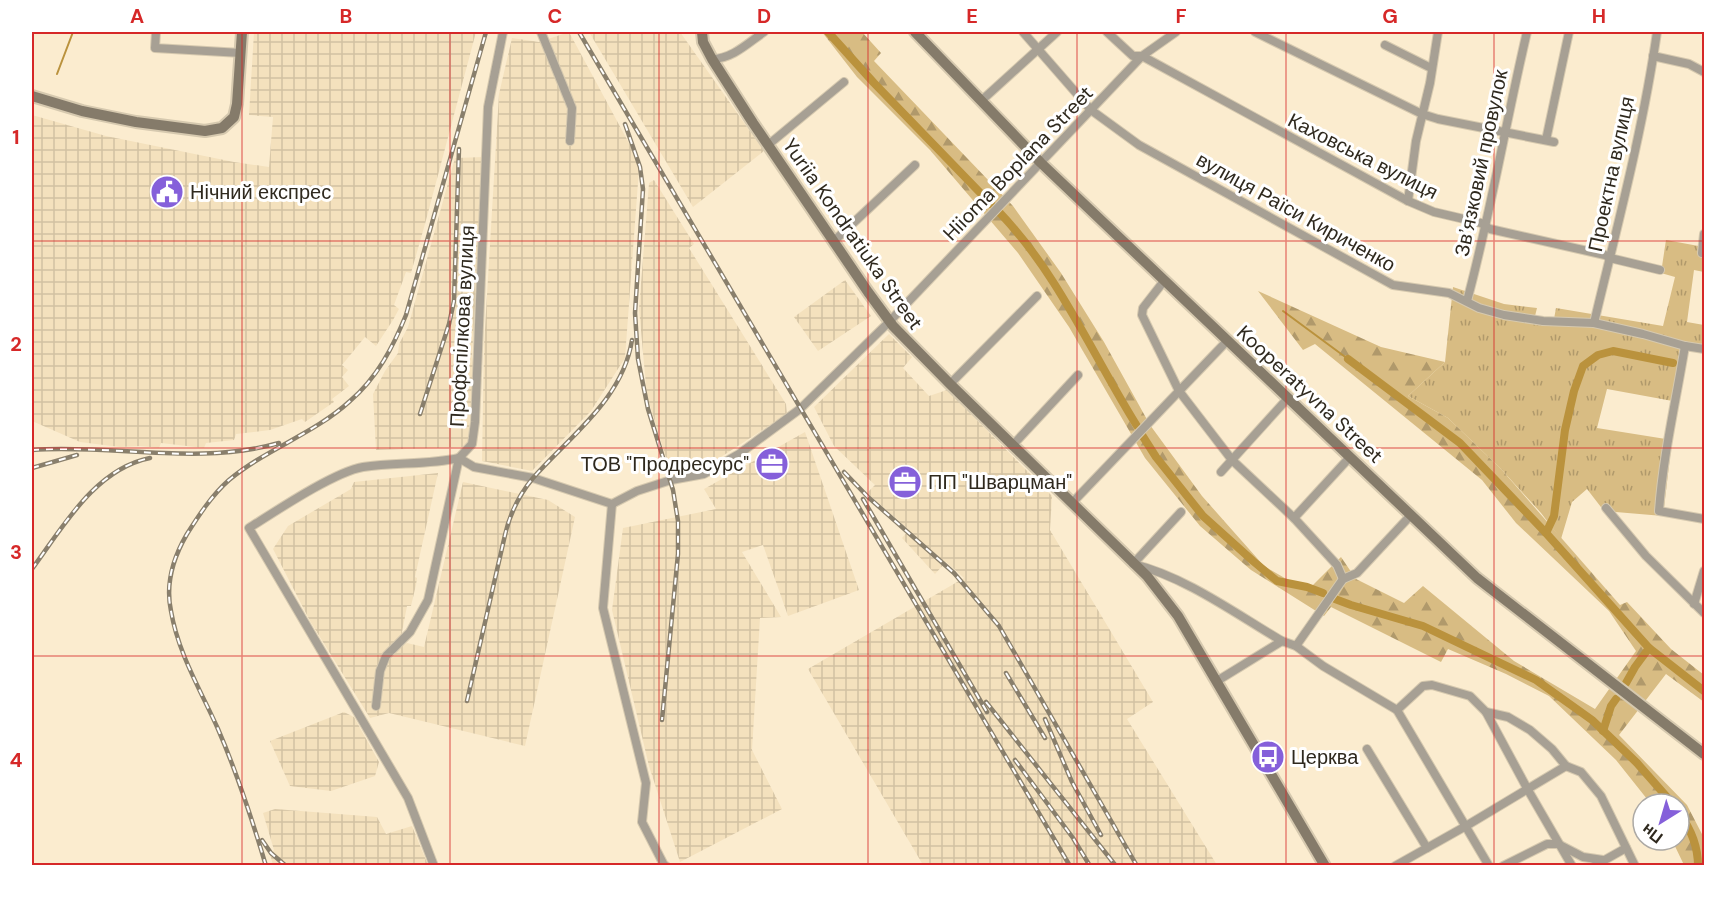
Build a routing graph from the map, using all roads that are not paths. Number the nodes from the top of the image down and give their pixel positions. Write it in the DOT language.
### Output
graph roads {
  1 [pos="156,32"];
  2 [pos="242,32"];
  3 [pos="503,32"];
  4 [pos="541,32"];
  5 [pos="702,32"];
  6 [pos="764,32"];
  7 [pos="915,32"];
  8 [pos="1023,32"];
  9 [pos="1057,32"];
  10 [pos="1107,32"];
  11 [pos="1176,32"];
  12 [pos="1255,32"];
  13 [pos="1438,32"];
  14 [pos="1527,32"];
  15 [pos="1569,32"];
  16 [pos="1657,32"];
  17 [pos="1385,45"];
  18 [pos="1037,50"];
  19 [pos="241,53"];
  20 [pos="1142,56"];
  21 [pos="1653,57"];
  22 [pos="712,59"];
  23 [pos="1431,68"];
  24 [pos="1704,72"];
  25 [pos="844,82"];
  26 [pos="32,96"];
  27 [pos="981,100"];
  28 [pos="1091,110"];
  29 [pos="1422,114"];
  30 [pos="1505,133"];
  31 [pos="570,141"];
  32 [pos="768,145"];
  33 [pos="1041,163"];
  34 [pos="915,165"];
  35 [pos="1408,201"];
  36 [pos="1487,225"];
  37 [pos="1704,234"];
  38 [pos="834,241"];
  39 [pos="1702,253"];
  40 [pos="1610,258"];
  41 [pos="1660,270"];
  42 [pos="1164,281"];
  43 [pos="1037,296"];
  44 [pos="1467,301"];
  45 [pos="889,322"];
  46 [pos="1594,323"];
  47 [pos="1227,341"];
  48 [pos="1684,346"];
  49 [pos="1704,349"];
  50 [pos="1078,375"];
  51 [pos="950,384"];
  52 [pos="1179,391"];
  53 [pos="1288,398"];
  54 [pos="1012,446"];
  55 [pos="1350,457"];
  56 [pos="459,458"];
  57 [pos="1232,460"];
  58 [pos="1221,472"];
  59 [pos="1072,503"];
  60 [pos="612,504"];
  61 [pos="1606,508"];
  62 [pos="1181,512"];
  63 [pos="1411,515"];
  64 [pos="1294,518"];
  65 [pos="1704,519"];
  66 [pos="1134,564"];
  67 [pos="1704,571"];
  68 [pos="1343,579"];
  69 [pos="1694,604"];
  70 [pos="1704,613"];
  71 [pos="1282,641"];
  72 [pos="1296,646"];
  73 [pos="1217,681"];
  74 [pos="376,706"];
  75 [pos="1397,710"];
  76 [pos="1486,712"];
  77 [pos="1367,749"];
  78 [pos="1704,754"];
  79 [pos="1566,766"];
  80 [pos="1528,790"];
  81 [pos="1466,826"];
  82 [pos="1558,844"];
  83 [pos="1426,848"];
  84 [pos="1626,848"];
  85 [pos="1603,860"];
  86 [pos="1400,864"];
  87 [pos="434,866"];
  88 [pos="666,866"];
  89 [pos="1324,866"];
  90 [pos="1489,866"];
  91 [pos="1503,866"];
  92 [pos="1572,866"];
  93 [pos="1594,866"];
  94 [pos="1635,866"];
  1 -- 19 [label="street"];
  2 -- 19 [label="street"];
  3 -- 56 [label="street, Профспілкова вулиця"];
  4 -- 31 [label="street"];
  5 -- 22 [label="street, Yuriia Kondratiuka Street"];
  6 -- 22 [label="street"];
  7 -- 27 [label="street, Kooperatyvna Street"];
  8 -- 18 [label="street, вулиця Раїси Кириченко"];
  9 -- 18 [label="street"];
  10 -- 20 [label="street, Каховська вулиця"];
  11 -- 20 [label="street, Hiioma Boplana Street"];
  12 -- 29 [label="street"];
  13 -- 23 [label="street"];
  14 -- 30 [label="street, Звʼязковий провулок"];
  15 -- 30 [label="street"];
  16 -- 21 [label="street, Проектна вулиця"];
  17 -- 23 [label="street"];
  18 -- 27 [label="street"];
  18 -- 28 [label="street, вулиця Раїси Кириченко"];
  19 -- 26 [label="street"];
  20 -- 28 [label="street, Hiioma Boplana Street"];
  20 -- 35 [label="street, Каховська вулиця"];
  21 -- 24 [label="street"];
  21 -- 40 [label="street, Проектна вулиця"];
  22 -- 32 [label="street, Yuriia Kondratiuka Street"];
  23 -- 29 [label="street"];
  25 -- 32 [label="street"];
  27 -- 33 [label="street, Kooperatyvna Street"];
  28 -- 33 [label="street, Hiioma Boplana Street"];
  28 -- 44 [label="street, вулиця Раїси Кириченко"];
  29 -- 30 [label="street"];
  29 -- 35 [label="street"];
  30 -- 36 [label="street, Звʼязковий провулок"];
  32 -- 38 [label="street, Yuriia Kondratiuka Street"];
  33 -- 42 [label="street, Kooperatyvna Street"];
  33 -- 45 [label="street, Hiioma Boplana Street"];
  34 -- 38 [label="street"];
  35 -- 36 [label="street, Каховська вулиця"];
  36 -- 40 [label="street, Каховська вулиця"];
  36 -- 44 [label="street, Звʼязковий провулок"];
  37 -- 39 [label="street"];
  38 -- 45 [label="street, Yuriia Kondratiuka Street"];
  40 -- 41 [label="street, Каховська вулиця"];
  40 -- 46 [label="street, Проектна вулиця"];
  42 -- 47 [label="street, Kooperatyvna Street"];
  42 -- 52 [label="street"];
  43 -- 51 [label="street"];
  44 -- 46 [label="street, вулиця Раїси Кириченко"];
  45 -- 51 [label="street, Yuriia Kondratiuka Street"];
  45 -- 60 [label="street, Hiioma Boplana Street"];
  46 -- 48 [label="street, вулиця Раїси Кириченко"];
  47 -- 52 [label="street"];
  47 -- 53 [label="street, Kooperatyvna Street"];
  48 -- 49 [label="street, вулиця Раїси Кириченко"];
  48 -- 65 [label="street"];
  50 -- 54 [label="street"];
  51 -- 54 [label="street, Yuriia Kondratiuka Street"];
  52 -- 57 [label="street"];
  52 -- 59 [label="street"];
  53 -- 55 [label="street, Kooperatyvna Street"];
  53 -- 57 [label="street"];
  54 -- 59 [label="street, Yuriia Kondratiuka Street"];
  55 -- 63 [label="street, Kooperatyvna Street"];
  55 -- 64 [label="street"];
  56 -- 60 [label="street"];
  56 -- 74 [label="street, Профспілкова вулиця"];
  56 -- 87 [label="street"];
  57 -- 58 [label="street"];
  57 -- 64 [label="street"];
  59 -- 66 [label="street, Yuriia Kondratiuka Street"];
  60 -- 88 [label="street"];
  61 -- 69 [label="street"];
  62 -- 66 [label="street"];
  63 -- 68 [label="street"];
  63 -- 78 [label="street, Kooperatyvna Street"];
  64 -- 68 [label="street"];
  66 -- 71 [label="street"];
  66 -- 73 [label="street, Yuriia Kondratiuka Street"];
  67 -- 69 [label="street"];
  68 -- 72 [label="street"];
  69 -- 70 [label="street"];
  71 -- 72 [label="street"];
  71 -- 73 [label="street"];
  72 -- 75 [label="street"];
  73 -- 89 [label="street, Yuriia Kondratiuka Street"];
  75 -- 76 [label="street"];
  75 -- 81 [label="street"];
  76 -- 79 [label="street"];
  76 -- 80 [label="street"];
  77 -- 83 [label="street"];
  79 -- 80 [label="street"];
  79 -- 84 [label="street"];
  80 -- 81 [label="street"];
  80 -- 82 [label="street"];
  81 -- 83 [label="street"];
  81 -- 90 [label="street"];
  82 -- 85 [label="street"];
  82 -- 91 [label="street"];
  82 -- 92 [label="street"];
  83 -- 86 [label="street"];
  84 -- 85 [label="street"];
  84 -- 94 [label="street"];
  85 -- 93 [label="street"];
}
